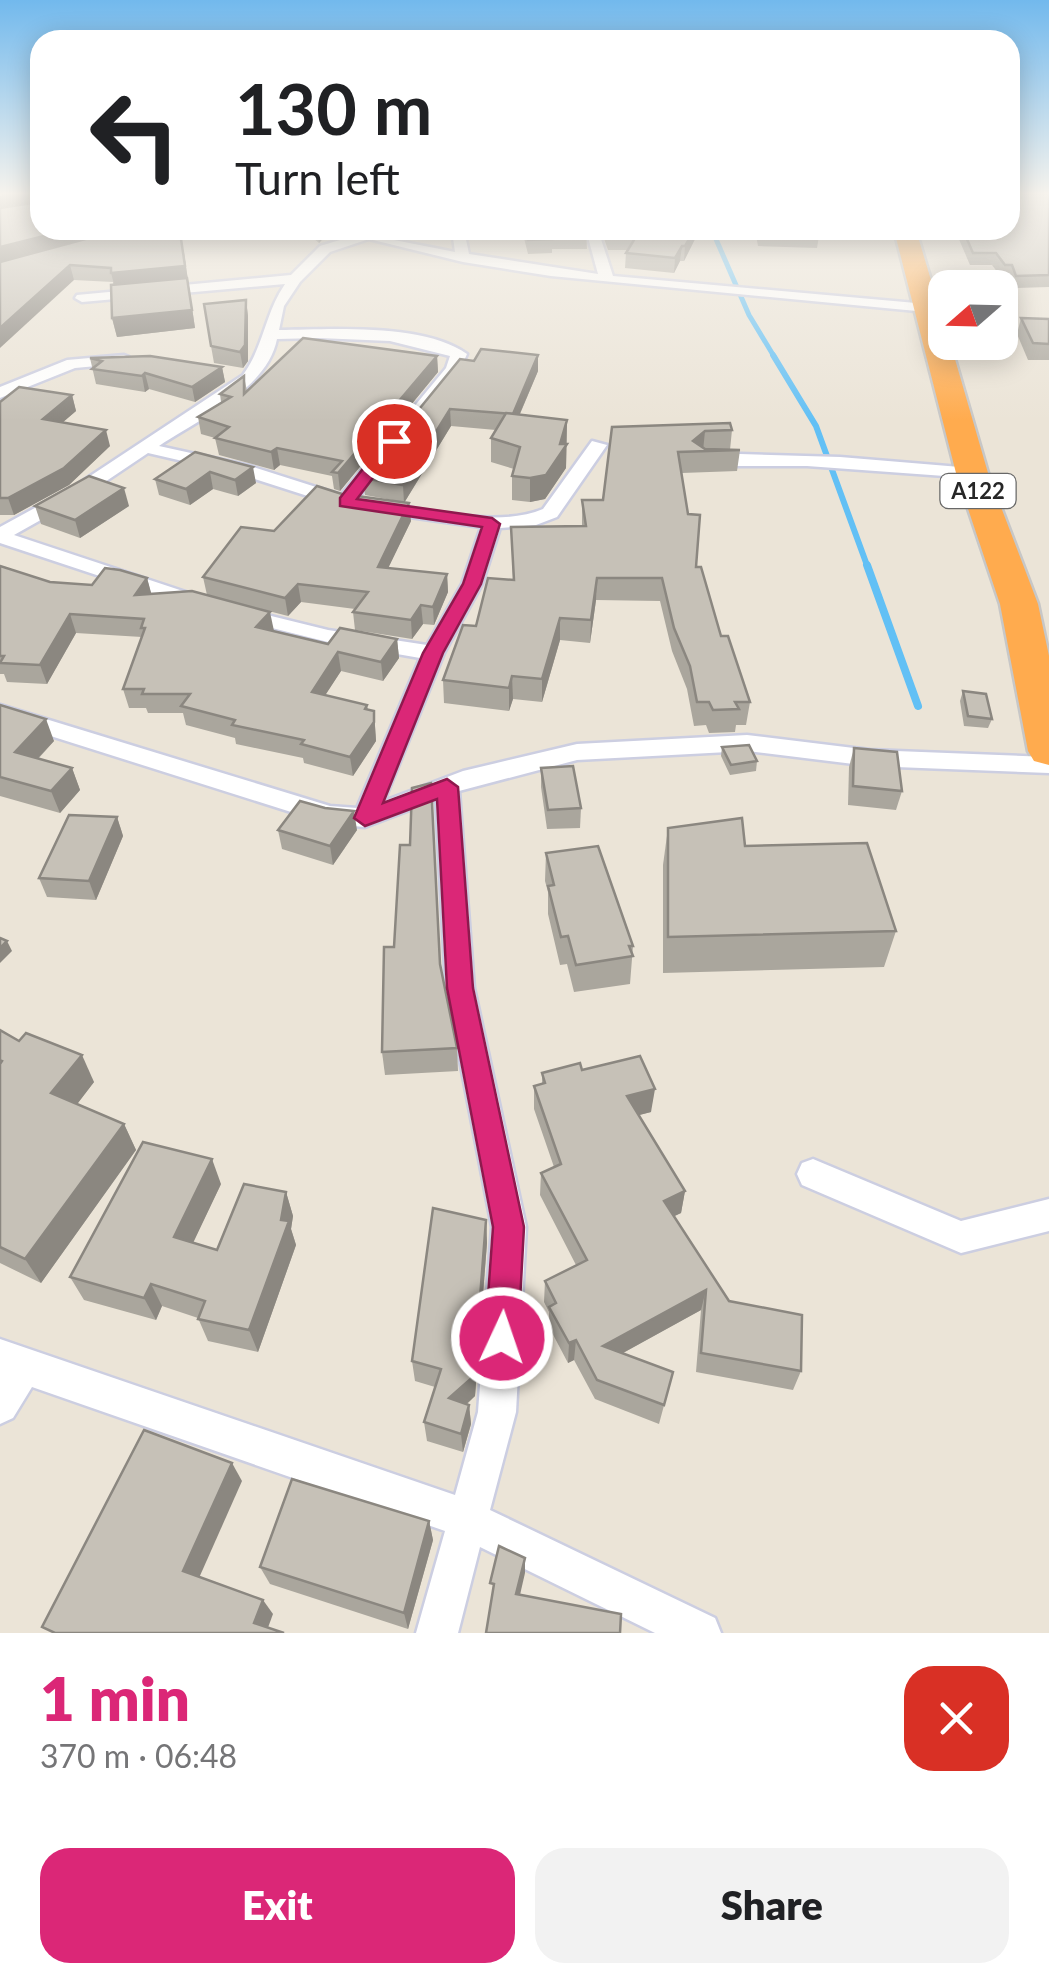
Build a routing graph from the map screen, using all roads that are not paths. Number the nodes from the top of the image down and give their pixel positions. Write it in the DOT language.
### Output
graph roads {
  1 [pos="303,269"];
  2 [pos="552,269"];
  3 [pos="604,269"];
  4 [pos="606,276"];
  5 [pos="294,278"];
  6 [pos="82,298"];
  7 [pos="928,299"];
  8 [pos="271,335"];
  9 [pos="948,360"];
  10 [pos="967,360"];
  11 [pos="148,361"];
  12 [pos="230,375"];
  13 [pos="249,378"];
  14 [pos="0,393"];
  15 [pos="598,445"];
  16 [pos="143,447"];
  17 [pos="703,461"];
  18 [pos="972,473"];
  19 [pos="346,502"];
  20 [pos="492,524"];
  21 [pos="0,536"];
  22 [pos="1049,624"];
  23 [pos="433,653"];
  24 [pos="0,712"];
  25 [pos="1049,752"];
  26 [pos="1049,766"];
  27 [pos="447,787"];
  28 [pos="365,818"];
  29 [pos="813,1174"];
  30 [pos="1049,1215"];
  31 [pos="12,1361"];
  32 [pos="0,1405"];
  33 [pos="466,1519"];
  34 [pos="437,1633"];
  35 [pos="700,1633"];
  1 -- 5 [label="street"];
  2 -- 4 [label="street"];
  3 -- 4 [label="street"];
  4 -- 7 [label="street"];
  5 -- 6 [label="street"];
  5 -- 8 [label="street"];
  8 -- 13 [label="street"];
  8 -- 19 [label="street"];
  9 -- 18 [label="highway, A122"];
  10 -- 22 [label="highway, A122"];
  11 -- 14 [label="street"];
  12 -- 13 [label="street"];
  13 -- 16 [label="street"];
  15 -- 20 [label="street"];
  16 -- 19 [label="street"];
  16 -- 21 [label="street"];
  17 -- 18 [label="street"];
  18 -- 25 [label="highway, A122"];
  19 -- 20 [label="street"];
  20 -- 23 [label="street"];
  21 -- 23 [label="street"];
  23 -- 28 [label="street"];
  24 -- 28 [label="street"];
  26 -- 27 [label="street"];
  27 -- 28 [label="street"];
  27 -- 33 [label="street"];
  29 -- 30 [label="street"];
  31 -- 32 [label="street"];
  31 -- 33 [label="street"];
  33 -- 34 [label="street"];
  33 -- 35 [label="street"];
}
